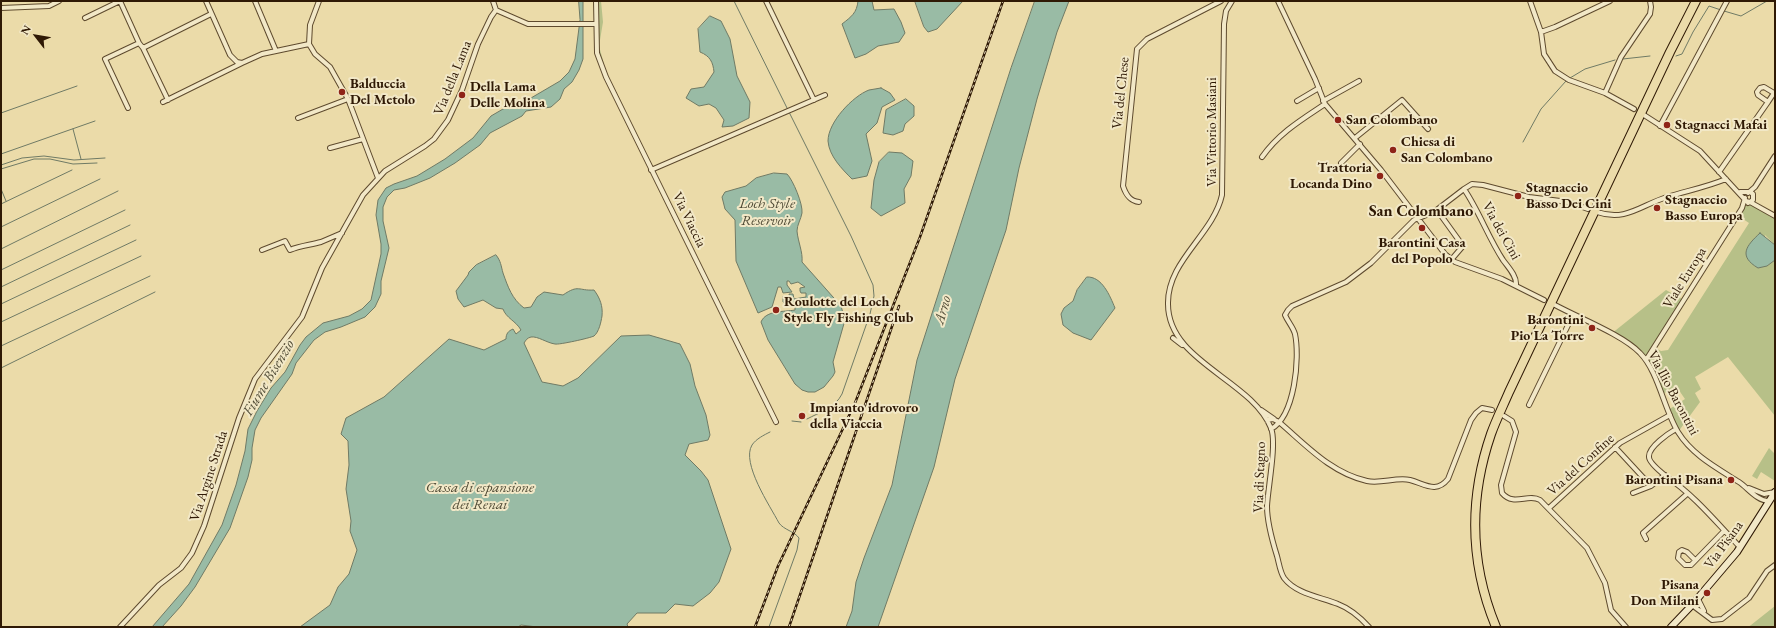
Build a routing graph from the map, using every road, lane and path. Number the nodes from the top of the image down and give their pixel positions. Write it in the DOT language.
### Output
graph roads {
  1 [pos="59,1"];
  2 [pos="120,1"];
  3 [pos="206,1"];
  4 [pos="255,1"];
  5 [pos="319,1"];
  6 [pos="493,1"];
  7 [pos="596,1"];
  8 [pos="766,1"];
  9 [pos="1221,1"];
  10 [pos="1278,1"];
  11 [pos="1530,1"];
  12 [pos="1610,1"];
  13 [pos="1650,1"];
  14 [pos="1691,1"];
  15 [pos="1696,1"];
  16 [pos="1725,1"];
  17 [pos="1231,3"];
  18 [pos="1,8"];
  19 [pos="496,10"];
  20 [pos="210,14"];
  21 [pos="85,18"];
  22 [pos="594,24"];
  23 [pos="1540,32"];
  24 [pos="139,43"];
  25 [pos="309,44"];
  26 [pos="143,48"];
  27 [pos="276,51"];
  28 [pos="242,63"];
  29 [pos="1359,81"];
  30 [pos="1319,88"];
  31 [pos="1605,93"];
  32 [pos="825,95"];
  33 [pos="348,99"];
  34 [pos="168,100"];
  35 [pos="814,100"];
  36 [pos="1297,101"];
  37 [pos="163,102"];
  38 [pos="1324,102"];
  39 [pos="1768,102"];
  40 [pos="128,108"];
  41 [pos="1634,109"];
  42 [pos="1644,115"];
  43 [pos="298,118"];
  44 [pos="1660,126"];
  45 [pos="1428,129"];
  46 [pos="1355,138"];
  47 [pos="363,139"];
  48 [pos="1360,144"];
  49 [pos="330,148"];
  50 [pos="1775,156"];
  51 [pos="1262,157"];
  52 [pos="1341,163"];
  53 [pos="652,170"];
  54 [pos="1719,172"];
  55 [pos="378,178"];
  56 [pos="1726,179"];
  57 [pos="1755,187"];
  58 [pos="1464,188"];
  59 [pos="1740,192"];
  60 [pos="1748,193"];
  61 [pos="1754,197"];
  62 [pos="1745,198"];
  63 [pos="1139,202"];
  64 [pos="1750,202"];
  65 [pos="1757,205"];
  66 [pos="1743,207"];
  67 [pos="1588,208"];
  68 [pos="1437,210"];
  69 [pos="1597,212"];
  70 [pos="1775,216"];
  71 [pos="1418,218"];
  72 [pos="342,233"];
  73 [pos="262,250"];
  74 [pos="1451,260"];
  75 [pos="1516,285"];
  76 [pos="1544,300"];
  77 [pos="1555,306"];
  78 [pos="1573,315"];
  79 [pos="1173,338"];
  80 [pos="1185,347"];
  81 [pos="1646,360"];
  82 [pos="1254,404"];
  83 [pos="1529,405"];
  84 [pos="1492,410"];
  85 [pos="1670,415"];
  86 [pos="1504,416"];
  87 [pos="1267,420"];
  88 [pos="1277,421"];
  89 [pos="776,422"];
  90 [pos="1271,429"];
  91 [pos="1676,429"];
  92 [pos="1615,447"];
  93 [pos="1665,475"];
  94 [pos="1651,486"];
  95 [pos="1745,486"];
  96 [pos="1775,492"];
  97 [pos="1633,493"];
  98 [pos="1687,494"];
  99 [pos="1764,494"];
  100 [pos="1762,500"];
  101 [pos="1769,501"];
  102 [pos="1549,508"];
  103 [pos="1764,508"];
  104 [pos="1724,531"];
  105 [pos="1646,540"];
  106 [pos="1738,545"];
  107 [pos="1695,560"];
  108 [pos="1775,565"];
  109 [pos="1698,599"];
  110 [pos="1692,606"];
  111 [pos="1705,613"];
  112 [pos="120,627"];
  113 [pos="1369,627"];
  114 [pos="1491,627"];
  115 [pos="1496,627"];
  116 [pos="1626,627"];
  117 [pos="1671,627"];
  1 -- 18 [label="street"];
  2 -- 21 [label="street"];
  2 -- 24 [label="street"];
  3 -- 20 [label="street"];
  4 -- 27 [label="street"];
  5 -- 25 [label="street"];
  6 -- 19 [label="street"];
  7 -- 22 [label="street, Via Viaccia"];
  8 -- 35 [label="street"];
  9 -- 17 [label="street, Via del Chese"];
  9 -- 63 [label="street, Via del Chese"];
  10 -- 30 [label="street"];
  11 -- 23 [label="street"];
  12 -- 23 [label="street"];
  13 -- 31 [label="street"];
  14 -- 114 [label="highway"];
  15 -- 115 [label="highway"];
  16 -- 44 [label="street"];
  17 -- 80 [label="street, Via Vittorio Masiani"];
  19 -- 22 [label="street"];
  19 -- 55 [label="street, Via della Lama"];
  20 -- 26 [label="street"];
  20 -- 28 [label="street"];
  22 -- 53 [label="street, Via Viaccia"];
  23 -- 31 [label="street"];
  24 -- 26 [label="street"];
  24 -- 40 [label="street"];
  25 -- 27 [label="street"];
  25 -- 33 [label="street"];
  26 -- 34 [label="street"];
  27 -- 28 [label="street"];
  28 -- 34 [label="street"];
  29 -- 38 [label="street"];
  30 -- 36 [label="street"];
  30 -- 38 [label="street"];
  31 -- 41 [label="street"];
  32 -- 35 [label="street"];
  33 -- 43 [label="street"];
  33 -- 47 [label="street"];
  34 -- 37 [label="street"];
  35 -- 53 [label="street"];
  38 -- 46 [label="street"];
  38 -- 51 [label="street"];
  39 -- 54 [label="street"];
  42 -- 44 [label="street"];
  44 -- 54 [label="street"];
  45 -- 46 [label="street"];
  46 -- 48 [label="street"];
  47 -- 49 [label="street"];
  47 -- 55 [label="street"];
  48 -- 52 [label="street"];
  48 -- 71 [label="street"];
  50 -- 57 [label="street"];
  53 -- 89 [label="street, Via Viaccia"];
  54 -- 56 [label="street"];
  55 -- 72 [label="street, Via della Lama"];
  56 -- 59 [label="street"];
  56 -- 69 [label="street"];
  57 -- 60 [label="street"];
  57 -- 61 [label="street"];
  58 -- 67 [label="street"];
  58 -- 68 [label="street"];
  58 -- 75 [label="street, Via dei Cini"];
  59 -- 60 [label="street"];
  59 -- 62 [label="street"];
  60 -- 61 [label="street"];
  60 -- 62 [label="street, Viale Europa"];
  61 -- 64 [label="street, Viale Europa"];
  61 -- 65 [label="street"];
  62 -- 64 [label="street"];
  62 -- 66 [label="street, Viale Europa"];
  64 -- 65 [label="street"];
  64 -- 66 [label="street, Viale Europa"];
  65 -- 70 [label="street"];
  66 -- 81 [label="street, Viale Europa"];
  68 -- 71 [label="street"];
  68 -- 74 [label="street"];
  71 -- 74 [label="street"];
  71 -- 88 [label="street"];
  72 -- 73 [label="street"];
  72 -- 112 [label="street, Via Argine Strada"];
  74 -- 75 [label="street"];
  75 -- 76 [label="street"];
  77 -- 78 [label="street, Via Ilio Barontini"];
  78 -- 81 [label="street, Via Ilio Barontini"];
  78 -- 83 [label="street"];
  79 -- 80 [label="street"];
  80 -- 82 [label="street, Via Vittorio Masiani"];
  81 -- 85 [label="street, Via Ilio Barontini"];
  82 -- 87 [label="street, Via Vittorio Masiani"];
  82 -- 88 [label="street"];
  84 -- 88 [label="street"];
  85 -- 91 [label="street, Via Ilio Barontini"];
  85 -- 92 [label="street, Via del Confine"];
  86 -- 102 [label="street"];
  87 -- 88 [label="street"];
  87 -- 90 [label="street, Via di Stagno"];
  88 -- 90 [label="street"];
  90 -- 113 [label="street, Via di Stagno"];
  91 -- 93 [label="street"];
  91 -- 95 [label="street, Via Ilio Barontini"];
  92 -- 94 [label="street"];
  92 -- 102 [label="street, Via del Confine"];
  93 -- 94 [label="street"];
  93 -- 98 [label="street"];
  94 -- 97 [label="street"];
  95 -- 99 [label="street, Via Ilio Barontini"];
  95 -- 100 [label="street, Via Ilio Barontini"];
  96 -- 99 [label="street"];
  96 -- 101 [label="main road, Via Pisana"];
  98 -- 104 [label="street"];
  98 -- 105 [label="street"];
  99 -- 101 [label="street"];
  100 -- 101 [label="street"];
  100 -- 103 [label="street"];
  101 -- 103 [label="main road, Via Pisana"];
  102 -- 116 [label="street"];
  103 -- 109 [label="main road, Via Pisana"];
  104 -- 106 [label="street"];
  104 -- 107 [label="street"];
  108 -- 111 [label="street"];
  109 -- 110 [label="main road, Via Pisana"];
  109 -- 111 [label="street"];
  110 -- 111 [label="street"];
  110 -- 117 [label="main road, Via Pisana"];
}
